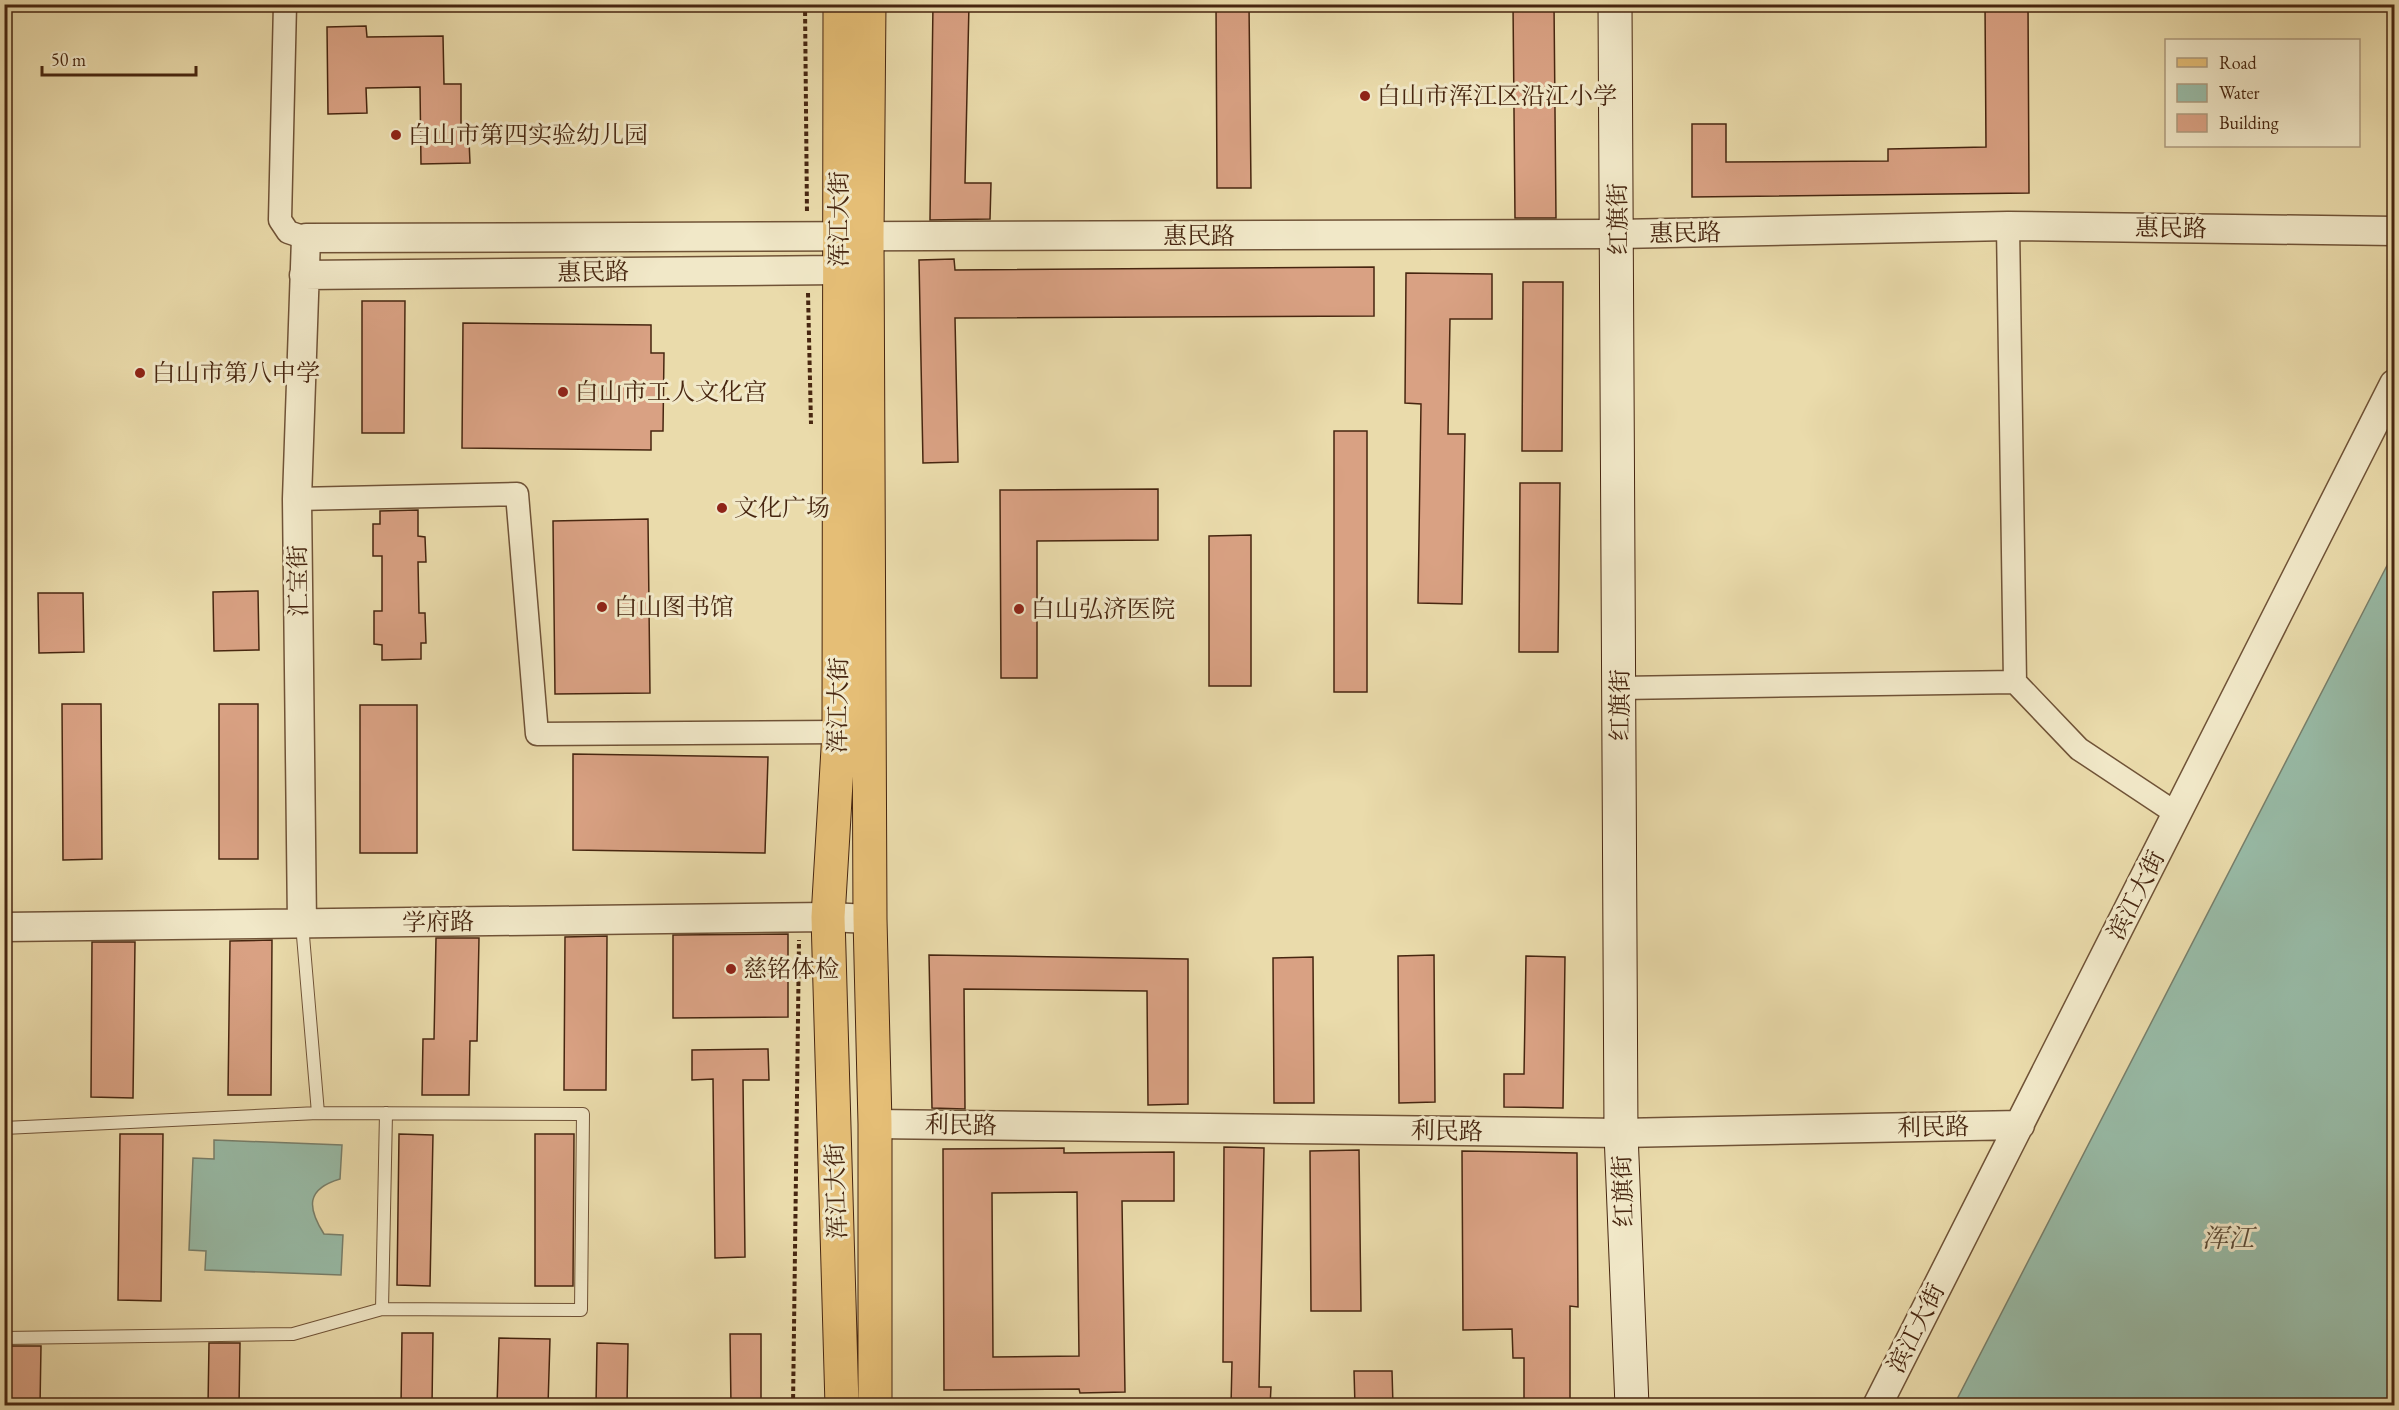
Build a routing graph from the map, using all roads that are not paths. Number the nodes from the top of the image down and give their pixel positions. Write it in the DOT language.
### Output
graph roads {
  1 [pos="285,4"];
  2 [pos="840,4"];
  3 [pos="868,4"];
  4 [pos="1615,4"];
  5 [pos="2008,226"];
  6 [pos="2394,231"];
  7 [pos="1618,234"];
  8 [pos="837,237"];
  9 [pos="306,238"];
  10 [pos="824,270"];
  11 [pos="303,275"];
  12 [pos="2394,384"];
  13 [pos="297,499"];
  14 [pos="2015,682"];
  15 [pos="1620,688"];
  16 [pos="839,732"];
  17 [pos="2177,814"];
  18 [pos="814,917"];
  19 [pos="870,919"];
  20 [pos="302,924"];
  21 [pos="4,927"];
  22 [pos="318,1113"];
  23 [pos="386,1113"];
  24 [pos="875,1124"];
  25 [pos="2019,1125"];
  26 [pos="4,1128"];
  27 [pos="1621,1133"];
  28 [pos="382,1309"];
  29 [pos="4,1338"];
  30 [pos="842,1406"];
  31 [pos="875,1406"];
  32 [pos="1632,1406"];
  33 [pos="1877,1406"];
  1 -- 9 [label="street"];
  2 -- 8 [label="main road, 浑江大街"];
  3 -- 8 [label="main road, 浑江大街"];
  4 -- 7 [label="main road, 红旗街"];
  5 -- 6 [label="street, 惠民路"];
  5 -- 7 [label="street, 惠民路"];
  5 -- 14 [label="street"];
  7 -- 8 [label="street, 惠民路"];
  7 -- 15 [label="main road, 红旗街"];
  8 -- 9 [label="street, 惠民路"];
  8 -- 10 [label="main road, 浑江大街"];
  8 -- 19 [label="main road, 浑江大街"];
  9 -- 11 [label="street, 汇宝街"];
  10 -- 11 [label="street, 惠民路"];
  10 -- 16 [label="main road, 浑江大街"];
  11 -- 13 [label="street, 汇宝街"];
  12 -- 17 [label="street, 滨江大街"];
  13 -- 16 [label="street"];
  13 -- 20 [label="street, 汇宝街"];
  14 -- 15 [label="street"];
  14 -- 17 [label="street"];
  15 -- 27 [label="main road, 红旗街"];
  16 -- 18 [label="main road, 浑江大街"];
  17 -- 25 [label="street, 滨江大街"];
  18 -- 19 [label="street, 学府路"];
  18 -- 20 [label="street, 学府路"];
  18 -- 30 [label="main road, 浑江大街"];
  19 -- 24 [label="main road, 浑江大街"];
  20 -- 21 [label="street, 学府路"];
  20 -- 22 [label="lane"];
  22 -- 23 [label="lane"];
  22 -- 26 [label="lane"];
  23 -- 28 [label="lane"];
  23 -- 28 [label="lane"];
  24 -- 27 [label="street, 利民路"];
  24 -- 31 [label="main road, 浑江大街"];
  25 -- 27 [label="street, 利民路"];
  25 -- 33 [label="street, 滨江大街"];
  27 -- 32 [label="main road, 红旗街"];
  28 -- 29 [label="lane"];
}
